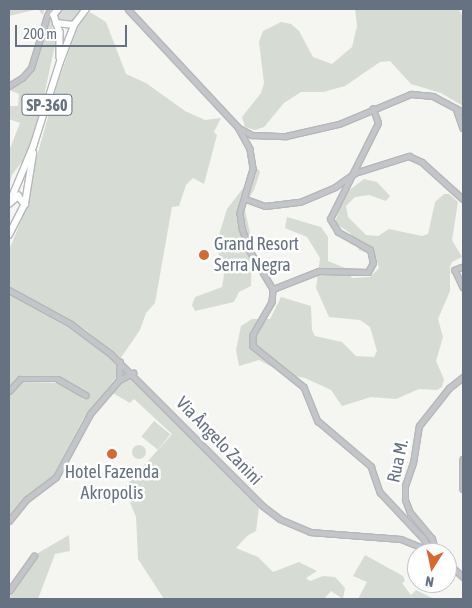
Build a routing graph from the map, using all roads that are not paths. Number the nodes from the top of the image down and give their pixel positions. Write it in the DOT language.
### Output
graph roads {
  1 [pos="86,9"];
  2 [pos="127,9"];
  3 [pos="53,10"];
  4 [pos="56,23"];
  5 [pos="74,25"];
  6 [pos="60,62"];
  7 [pos="9,86"];
  8 [pos="456,108"];
  9 [pos="373,109"];
  10 [pos="463,112"];
  11 [pos="238,127"];
  12 [pos="463,128"];
  13 [pos="33,148"];
  14 [pos="355,173"];
  15 [pos="246,199"];
  16 [pos="463,199"];
  17 [pos="25,204"];
  18 [pos="9,205"];
  19 [pos="9,235"];
  20 [pos="463,267"];
  21 [pos="463,287"];
  22 [pos="273,289"];
  23 [pos="9,290"];
  24 [pos="120,362"];
  25 [pos="133,373"];
  26 [pos="461,379"];
  27 [pos="118,380"];
  28 [pos="463,385"];
  29 [pos="9,391"];
  30 [pos="86,395"];
  31 [pos="463,459"];
  32 [pos="463,489"];
  33 [pos="9,521"];
  34 [pos="409,543"];
  35 [pos="426,543"];
  36 [pos="433,543"];
  37 [pos="34,556"];
  38 [pos="9,591"];
  1 -- 5 [label="main road, SP-360"];
  2 -- 11 [label="street"];
  3 -- 4 [label="main road, SP-360"];
  3 -- 7 [label="street"];
  4 -- 5 [label="main road"];
  4 -- 6 [label="main road, SP-360"];
  5 -- 6 [label="main road, SP-360"];
  6 -- 13 [label="main road, SP-360"];
  8 -- 9 [label="street"];
  8 -- 10 [label="street"];
  8 -- 12 [label="street"];
  9 -- 11 [label="street"];
  9 -- 14 [label="street"];
  11 -- 15 [label="street"];
  13 -- 17 [label="main road, SP-360"];
  13 -- 18 [label="main road, SP-360"];
  14 -- 15 [label="street"];
  14 -- 16 [label="street"];
  14 -- 22 [label="street"];
  15 -- 22 [label="street"];
  17 -- 18 [label="main road, SP-360"];
  17 -- 19 [label="main road, SP-360"];
  20 -- 21 [label="street"];
  22 -- 35 [label="street"];
  23 -- 24 [label="street, Via Ângelo Zanini"];
  24 -- 25 [label="street, Via Ângelo Zanini"];
  24 -- 27 [label="street"];
  25 -- 27 [label="street"];
  25 -- 34 [label="street, Via Ângelo Zanini"];
  26 -- 28 [label="street"];
  26 -- 36 [label="street, Rua M."];
  27 -- 33 [label="street"];
  29 -- 30 [label="street"];
  31 -- 32 [label="street"];
  37 -- 38 [label="street"];
}
